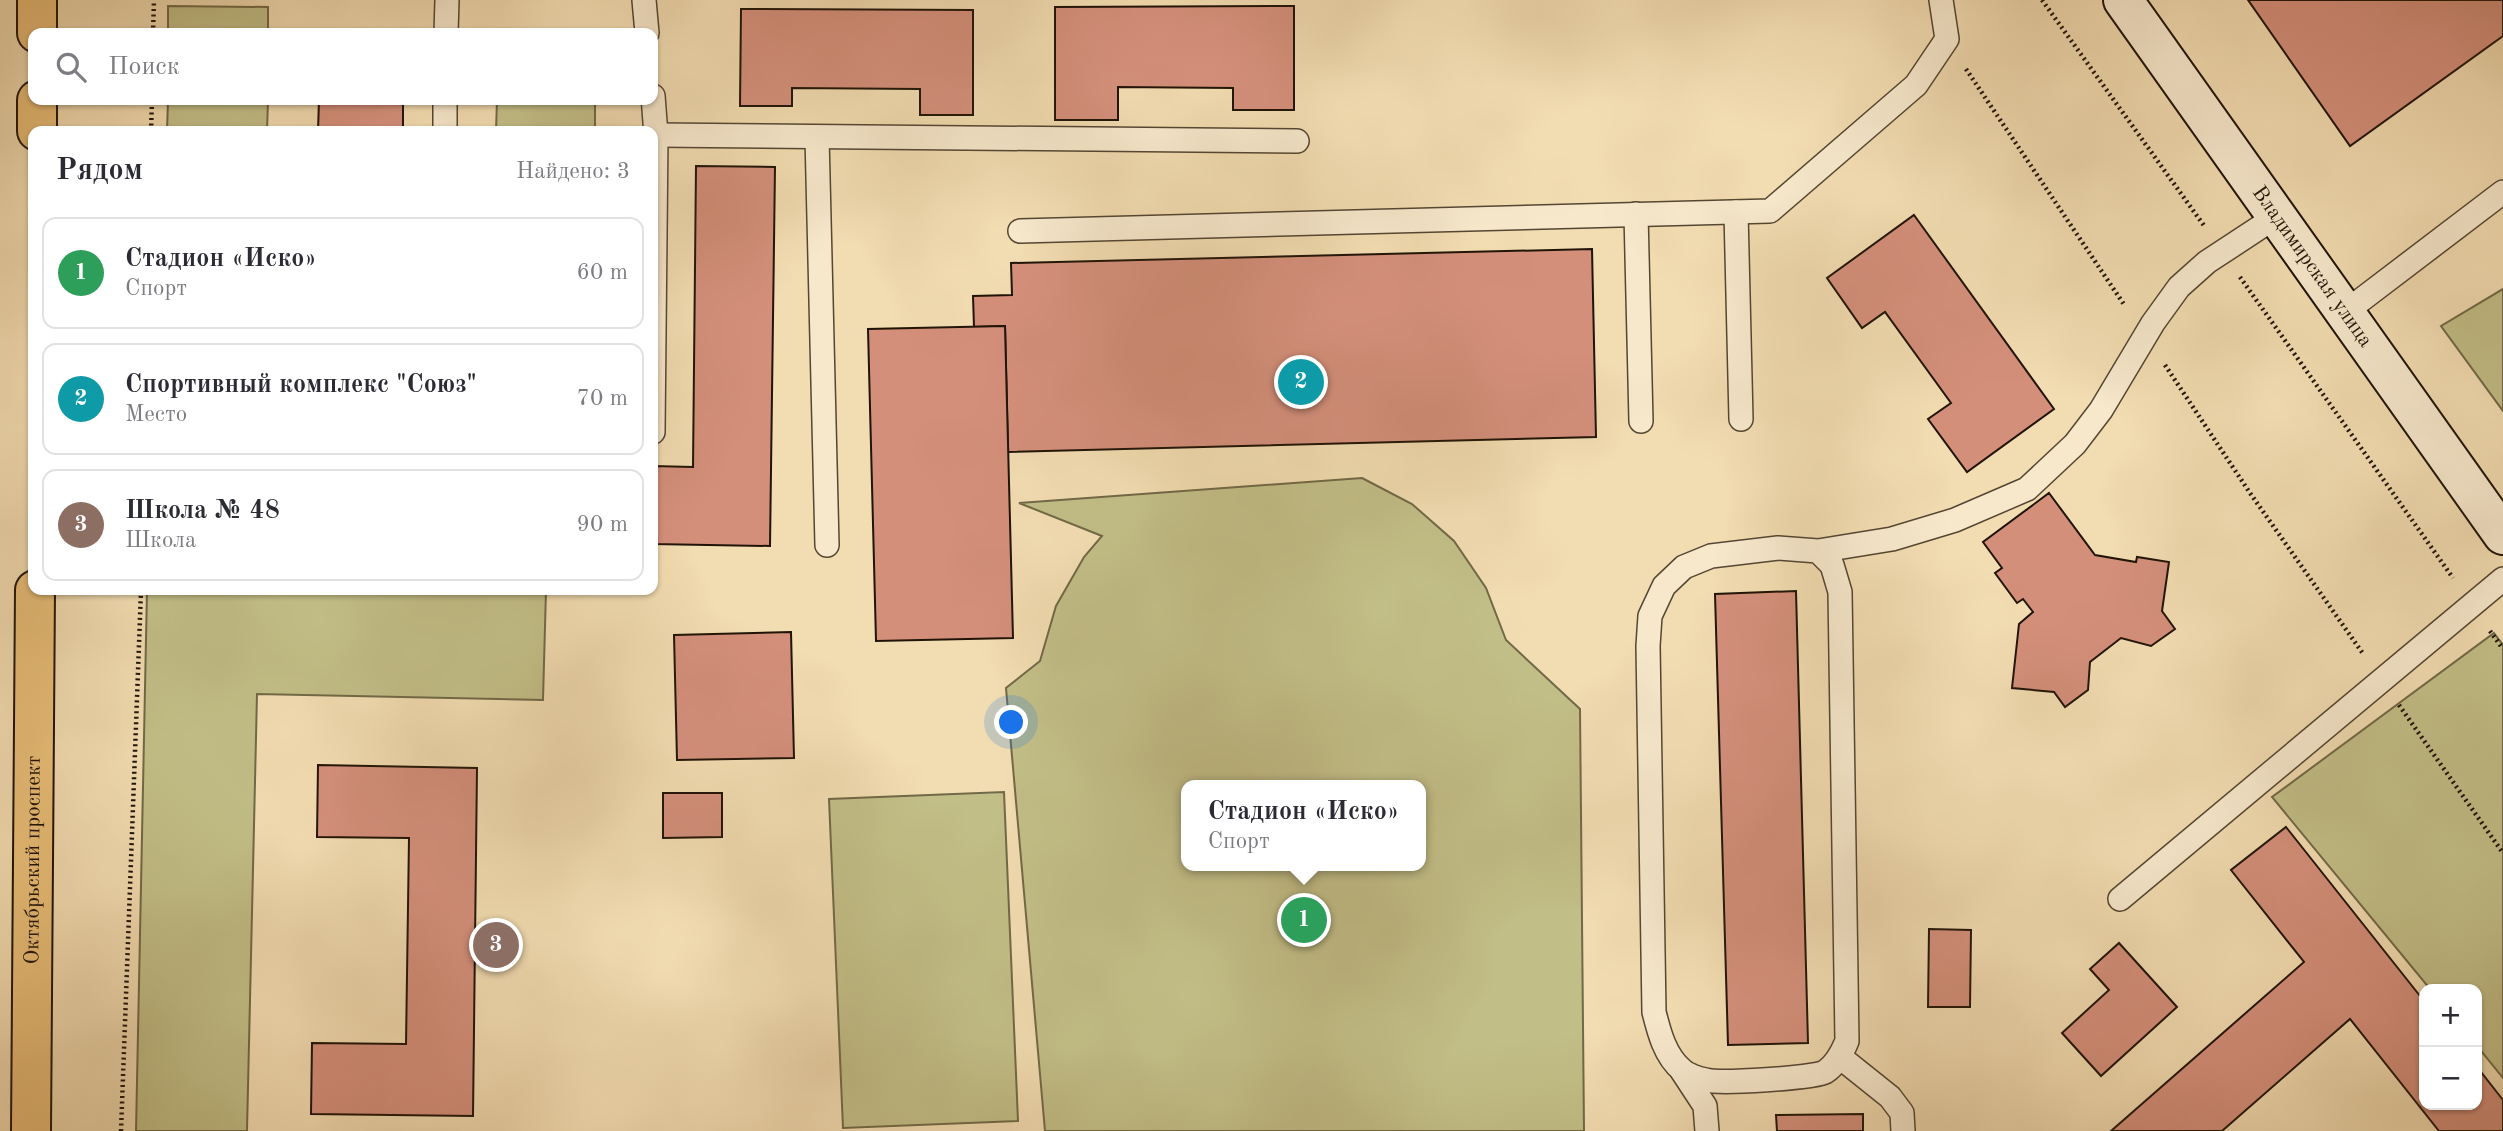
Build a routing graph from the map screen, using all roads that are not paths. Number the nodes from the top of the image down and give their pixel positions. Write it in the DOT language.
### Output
graph roads {
  1 [pos="37,0"];
  2 [pos="446,0"];
  3 [pos="644,0"];
  4 [pos="1941,0"];
  5 [pos="2123,0"];
  6 [pos="37,28"];
  7 [pos="446,28"];
  8 [pos="647,28"];
  9 [pos="37,105"];
  10 [pos="445,105"];
  11 [pos="654,105"];
  12 [pos="37,126"];
  13 [pos="445,126"];
  14 [pos="655,126"];
  15 [pos="658,135"];
  16 [pos="817,137"];
  17 [pos="1297,141"];
  18 [pos="2503,192"];
  19 [pos="1736,212"];
  20 [pos="1636,214"];
  21 [pos="2277,216"];
  22 [pos="1020,231"];
  23 [pos="2344,313"];
  24 [pos="1741,418"];
  25 [pos="1641,421"];
  26 [pos="2503,535"];
  27 [pos="827,545"];
  28 [pos="1818,551"];
  29 [pos="2503,579"];
  30 [pos="34,595"];
  31 [pos="2120,899"];
  32 [pos="1840,1057"];
  33 [pos="1682,1071"];
  34 [pos="31,1131"];
  35 [pos="1707,1131"];
  36 [pos="1903,1131"];
  1 -- 6 [label="main road"];
  2 -- 7 [label="lane"];
  3 -- 8 [label="lane"];
  4 -- 19 [label="lane"];
  5 -- 21 [label="main road, Владимирская улица"];
  9 -- 12 [label="main road"];
  10 -- 13 [label="lane"];
  11 -- 14 [label="lane"];
  15 -- 16 [label="lane"];
  16 -- 17 [label="lane"];
  16 -- 27 [label="lane"];
  18 -- 23 [label="lane"];
  19 -- 20 [label="lane"];
  19 -- 24 [label="lane"];
  20 -- 22 [label="lane"];
  20 -- 25 [label="lane"];
  21 -- 23 [label="main road, Владимирская улица"];
  21 -- 28 [label="lane"];
  23 -- 26 [label="main road, Владимирская улица"];
  28 -- 32 [label="lane"];
  28 -- 33 [label="lane"];
  29 -- 31 [label="lane"];
  30 -- 34 [label="main road, Октябрьский проспект"];
  32 -- 33 [label="lane"];
  32 -- 36 [label="lane"];
  33 -- 35 [label="lane"];
}
